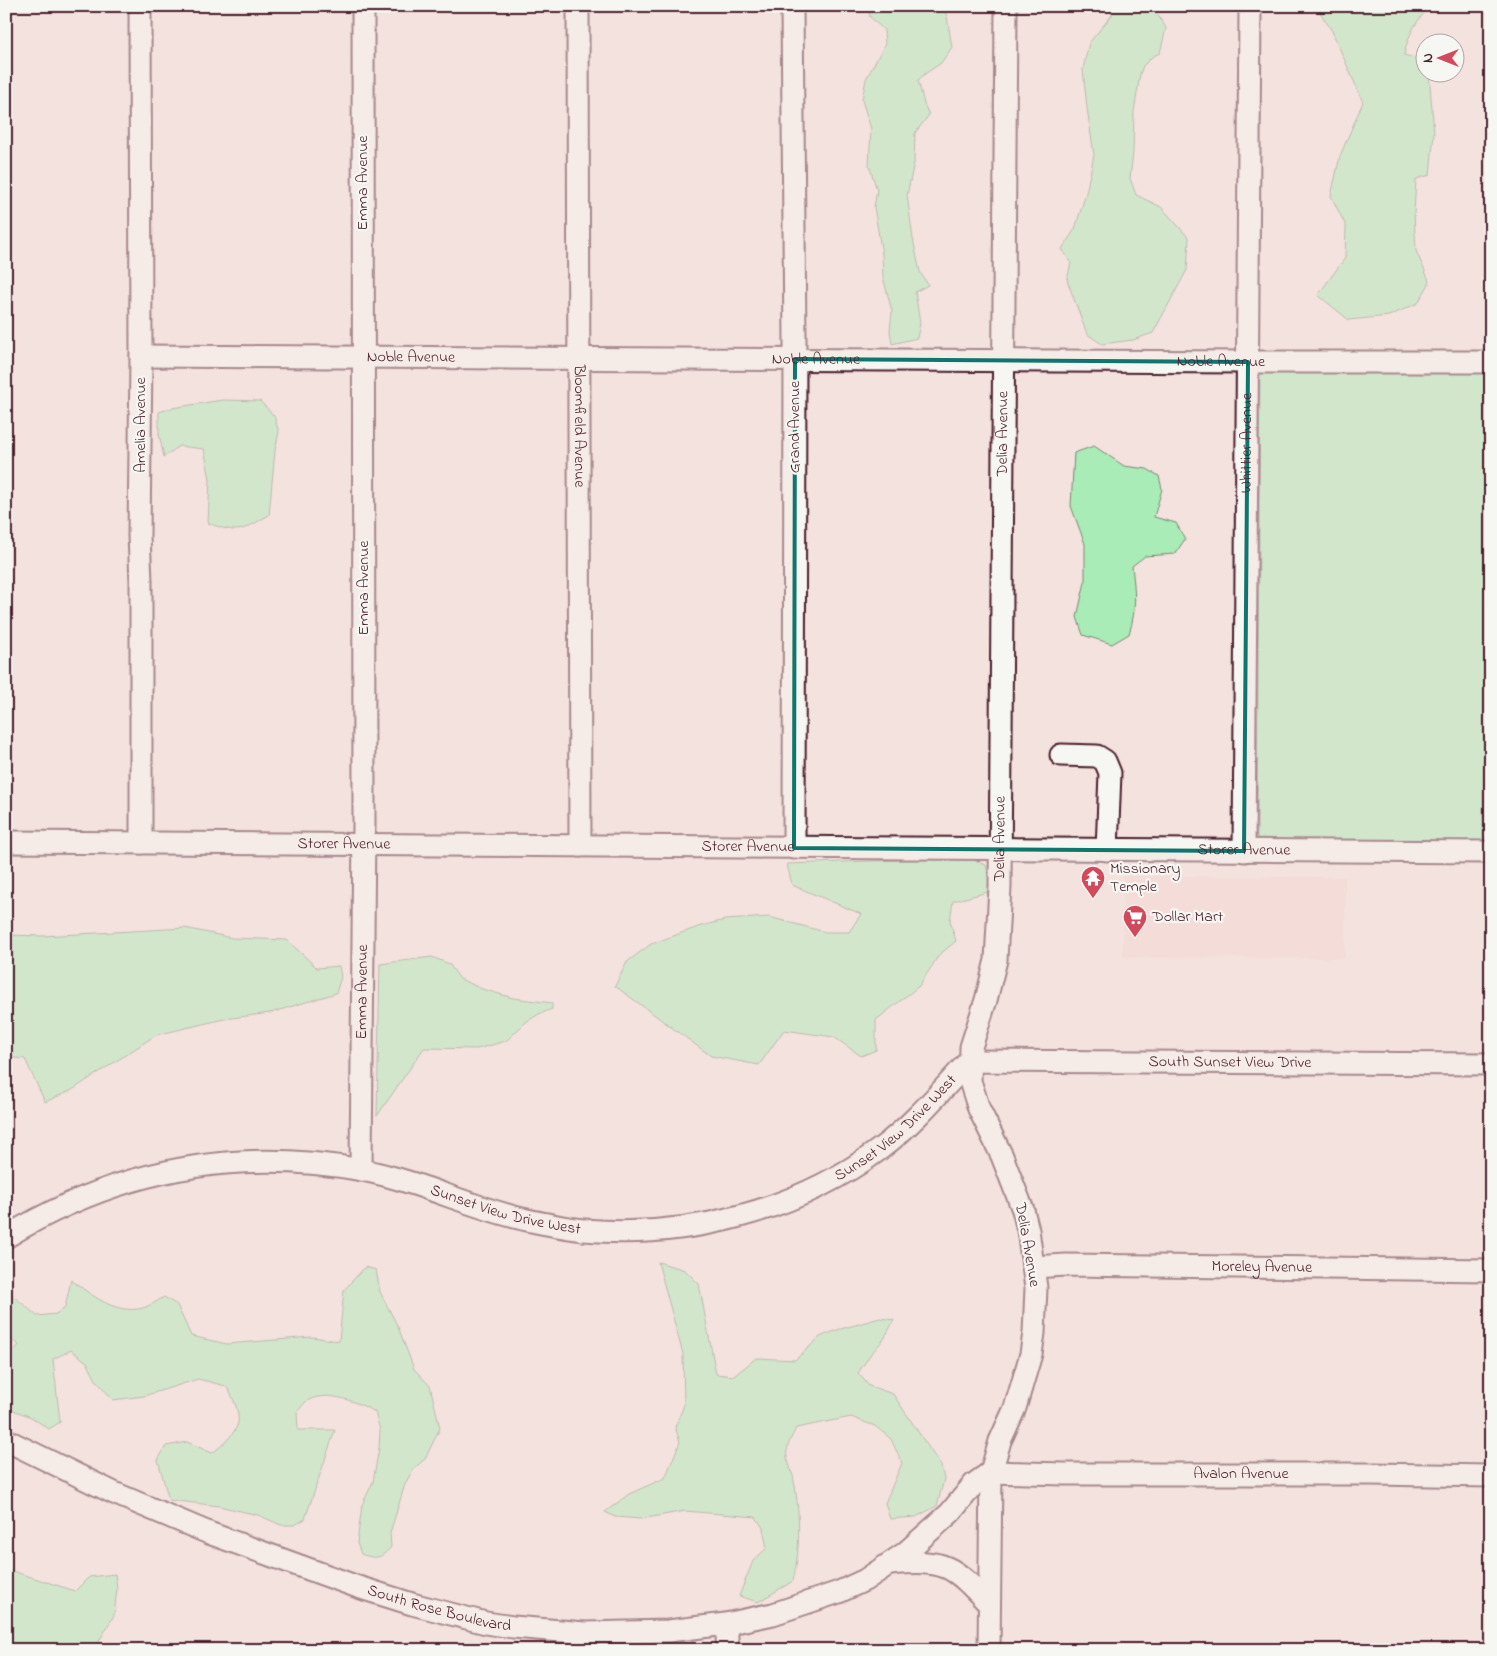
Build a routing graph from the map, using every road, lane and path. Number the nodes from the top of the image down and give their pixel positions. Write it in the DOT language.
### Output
graph roads {
  1 [pos="140,6"];
  2 [pos="363,6"];
  3 [pos="578,6"];
  4 [pos="792,6"];
  5 [pos="1006,6"];
  6 [pos="1250,6"];
  7 [pos="141,356"];
  8 [pos="363,356"];
  9 [pos="579,358"];
  10 [pos="795,359"];
  11 [pos="1003,360"];
  12 [pos="1248,362"];
  13 [pos="1491,362"];
  14 [pos="1061,755"];
  15 [pos="6,842"];
  16 [pos="141,843"];
  17 [pos="363,844"];
  18 [pos="580,846"];
  19 [pos="794,848"];
  20 [pos="1000,849"];
  21 [pos="1107,850"];
  22 [pos="1244,851"];
  23 [pos="1491,852"];
  24 [pos="969,1061"];
  25 [pos="1491,1064"];
  26 [pos="361,1170"];
  27 [pos="6,1237"];
  28 [pos="1033,1267"];
  29 [pos="1491,1270"];
  30 [pos="6,1440"];
  31 [pos="992,1472"];
  32 [pos="1491,1476"];
  33 [pos="890,1564"];
  34 [pos="989,1604"];
  35 [pos="726,1624"];
  36 [pos="728,1650"];
  37 [pos="989,1650"];
  1 -- 7 [label="street, Amelia Avenue"];
  2 -- 8 [label="street, Emma Avenue"];
  3 -- 9 [label="street, Bloomfield Avenue"];
  4 -- 10 [label="street, Grand Avenue"];
  5 -- 11 [label="street, Delia Avenue"];
  6 -- 12 [label="street, Whittier Avenue"];
  7 -- 8 [label="street, Noble Avenue"];
  7 -- 16 [label="street, Amelia Avenue"];
  8 -- 9 [label="street, Noble Avenue"];
  8 -- 17 [label="street, Emma Avenue"];
  9 -- 10 [label="street, Noble Avenue"];
  9 -- 18 [label="street, Bloomfield Avenue"];
  10 -- 11 [label="street, Noble Avenue"];
  10 -- 19 [label="street, Grand Avenue"];
  11 -- 12 [label="street, Noble Avenue"];
  11 -- 20 [label="street, Delia Avenue"];
  12 -- 13 [label="street, Noble Avenue"];
  12 -- 22 [label="street, Whittier Avenue"];
  14 -- 21 [label="street"];
  15 -- 16 [label="street, Storer Avenue"];
  16 -- 17 [label="street, Storer Avenue"];
  17 -- 18 [label="street, Storer Avenue"];
  17 -- 26 [label="street, Emma Avenue"];
  18 -- 19 [label="street, Storer Avenue"];
  19 -- 20 [label="street, Storer Avenue"];
  20 -- 21 [label="street, Storer Avenue"];
  20 -- 24 [label="street, Delia Avenue"];
  21 -- 22 [label="street, Storer Avenue"];
  22 -- 23 [label="street, Storer Avenue"];
  24 -- 25 [label="street, South Sunset View Drive"];
  24 -- 26 [label="street, Sunset View Drive West"];
  24 -- 28 [label="street, Delia Avenue"];
  26 -- 27 [label="street, Sunset View Drive West"];
  28 -- 29 [label="street, Moreley Avenue"];
  28 -- 31 [label="street, Delia Avenue"];
  30 -- 35 [label="street, South Rose Boulevard"];
  31 -- 32 [label="street, Avalon Avenue"];
  31 -- 33 [label="street, South Rose Boulevard"];
  31 -- 34 [label="street, Delia Avenue"];
  33 -- 34 [label="street, South Rose Boulevard"];
  33 -- 35 [label="street, South Rose Boulevard"];
  34 -- 37 [label="street, Delia Avenue"];
  35 -- 36 [label="street"];
}
